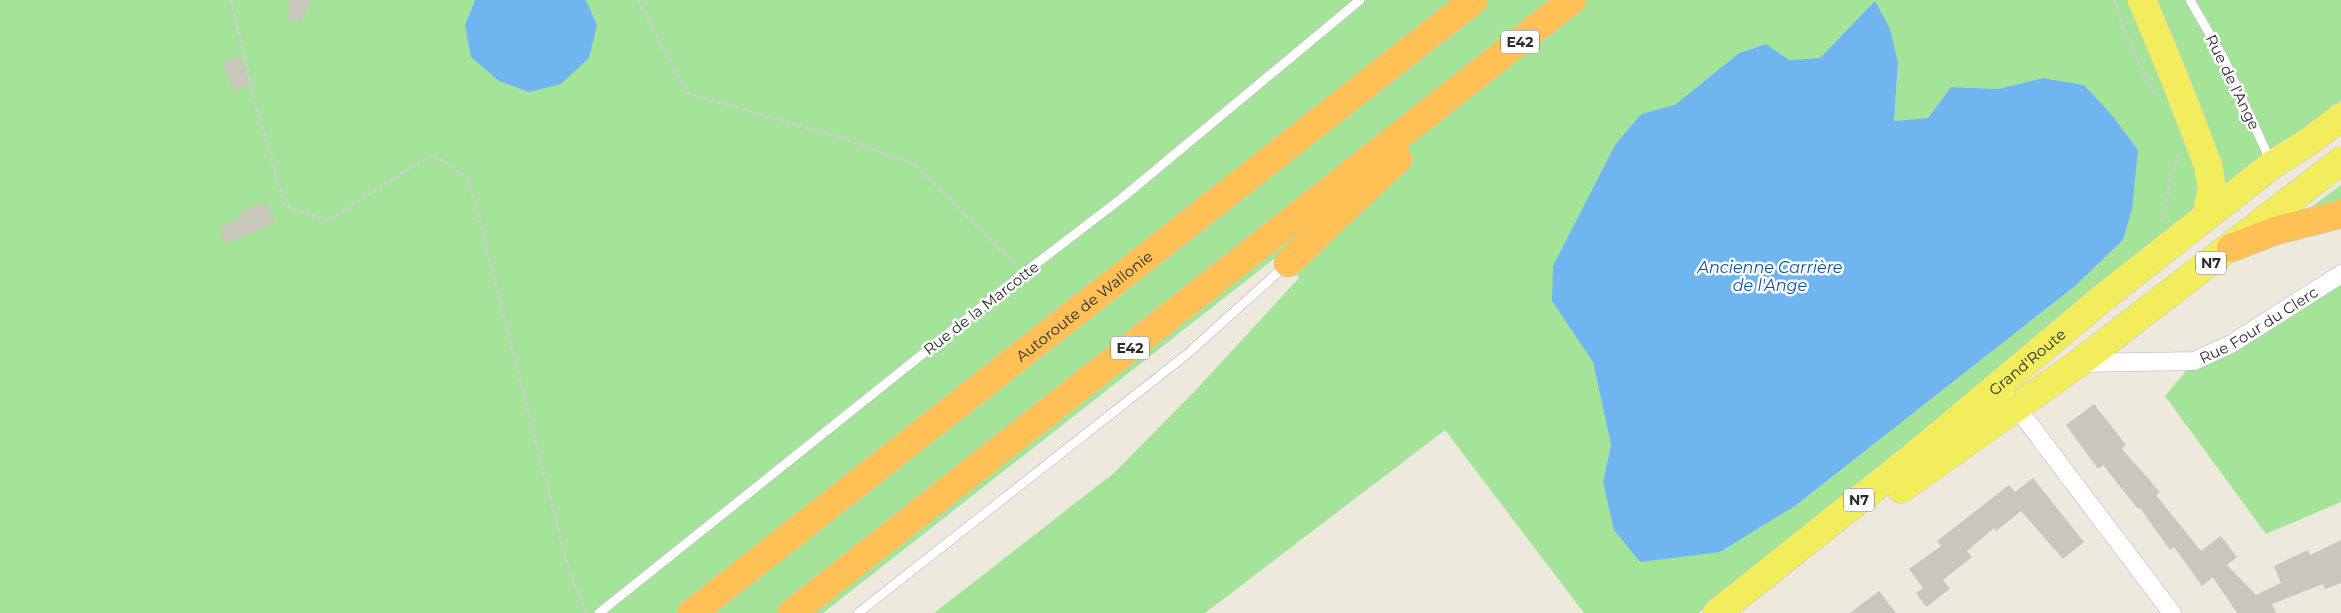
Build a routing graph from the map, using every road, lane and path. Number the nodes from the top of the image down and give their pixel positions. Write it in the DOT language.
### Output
graph roads {
  1 [pos="231,0"];
  2 [pos="638,0"];
  3 [pos="1360,0"];
  4 [pos="1474,0"];
  5 [pos="1572,0"];
  6 [pos="2115,0"];
  7 [pos="2142,0"];
  8 [pos="2190,0"];
  9 [pos="1469,83"];
  10 [pos="2158,103"];
  11 [pos="2341,117"];
  12 [pos="2175,144"];
  13 [pos="2179,152"];
  14 [pos="2341,161"];
  15 [pos="2195,163"];
  16 [pos="2272,165"];
  17 [pos="2239,191"];
  18 [pos="2300,194"];
  19 [pos="2166,206"];
  20 [pos="2172,211"];
  21 [pos="2341,214"];
  22 [pos="2206,217"];
  23 [pos="2159,229"];
  24 [pos="2231,248"];
  25 [pos="1288,263"];
  26 [pos="1024,273"];
  27 [pos="2341,274"];
  28 [pos="2079,363"];
  29 [pos="2000,385"];
  30 [pos="2017,408"];
  31 [pos="586,613"];
  32 [pos="599,613"];
  33 [pos="692,613"];
  34 [pos="792,613"];
  35 [pos="858,613"];
  36 [pos="1717,613"];
  37 [pos="1742,613"];
  38 [pos="2172,613"];
  1 -- 31 [label="path"];
  2 -- 26 [label="path"];
  3 -- 26 [label="lane, Rue de la Marcotte"];
  4 -- 33 [label="highway, Autoroute de Wallonie"];
  5 -- 9 [label="highway, E42"];
  6 -- 10 [label="path"];
  7 -- 15 [label="main road"];
  8 -- 16 [label="lane, Rue de l'Ange"];
  9 -- 25 [label="highway"];
  9 -- 34 [label="highway, E42"];
  11 -- 16 [label="main road, Grand'Route / N7"];
  12 -- 13 [label="path"];
  13 -- 15 [label="path"];
  13 -- 19 [label="path"];
  14 -- 18 [label="main road, Grand'Route / N7"];
  15 -- 17 [label="main road"];
  15 -- 22 [label="main road"];
  16 -- 17 [label="main road, Grand'Route / N7"];
  17 -- 18 [label="main road"];
  17 -- 22 [label="main road, Grand'Route / N7"];
  18 -- 24 [label="main road, Grand'Route / N7"];
  19 -- 20 [label="path"];
  19 -- 23 [label="path"];
  21 -- 24 [label="highway"];
  22 -- 29 [label="main road, Grand'Route / N7"];
  24 -- 28 [label="main road, Grand'Route / N7"];
  25 -- 35 [label="lane"];
  26 -- 32 [label="lane, Rue de la Marcotte"];
  27 -- 28 [label="street, Rue Four du Clerc"];
  28 -- 30 [label="main road, Grand'Route / N7"];
  29 -- 30 [label="street"];
  29 -- 36 [label="main road, Grand'Route / N7"];
  30 -- 37 [label="main road, Grand'Route / N7"];
  30 -- 38 [label="street, Grand'Route"];
}
